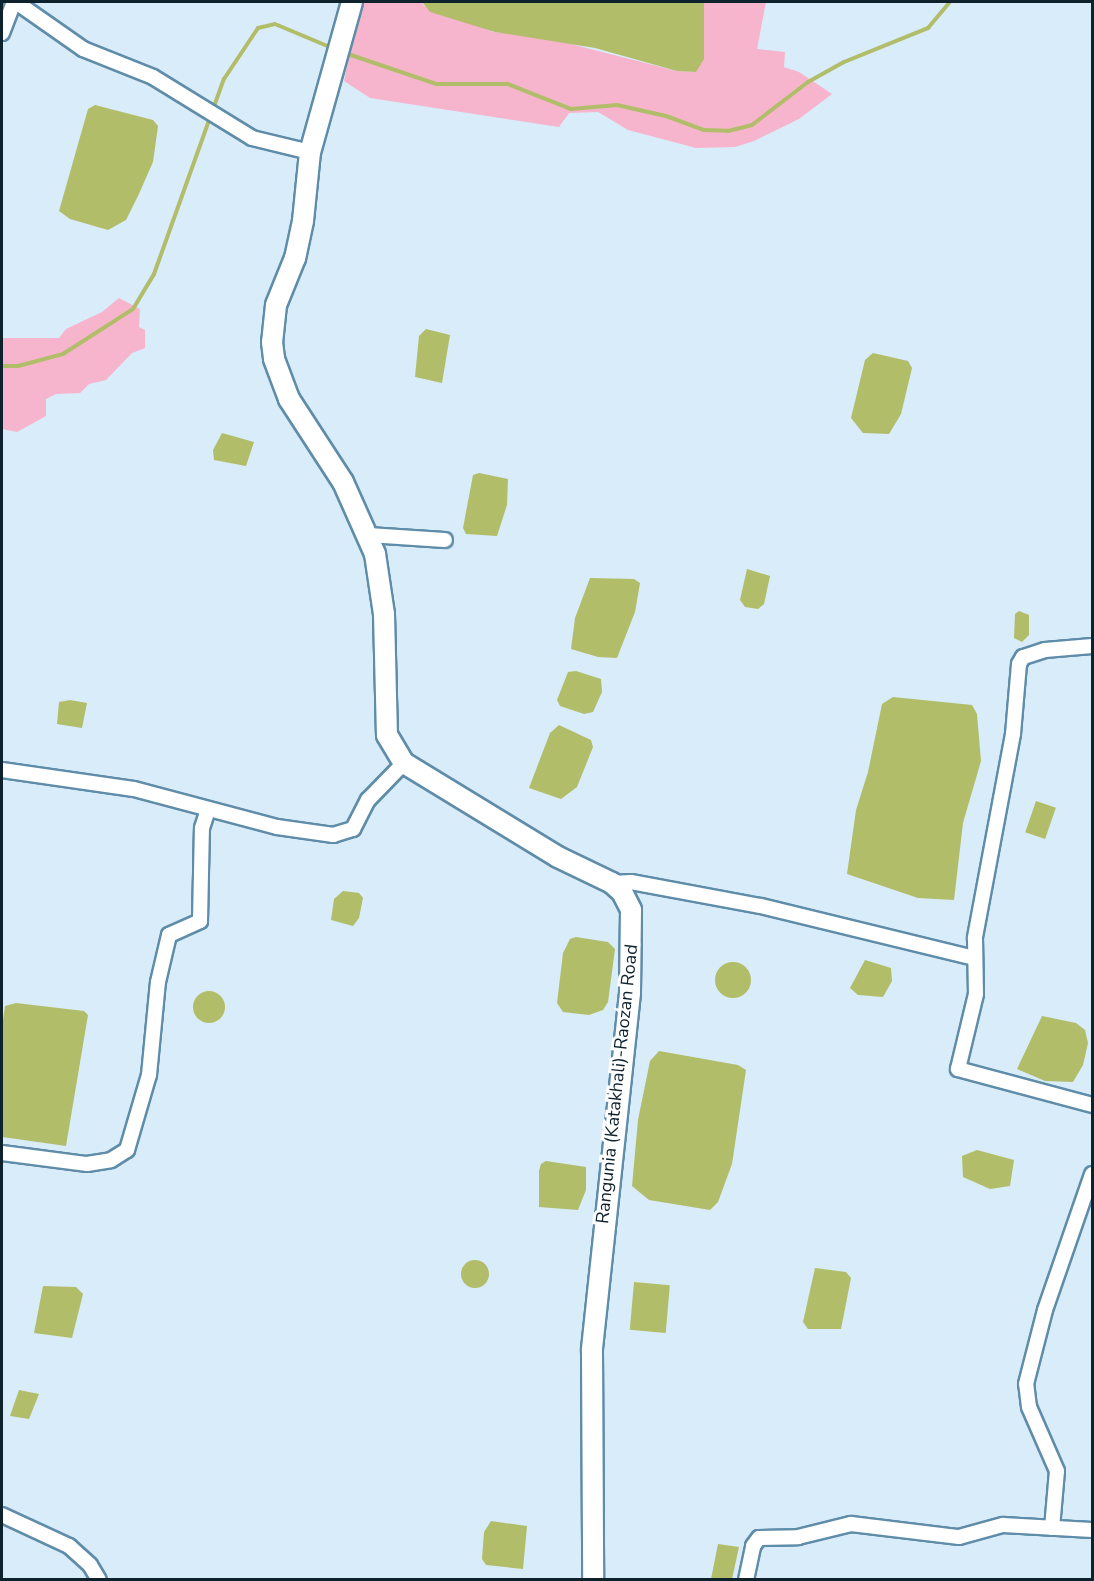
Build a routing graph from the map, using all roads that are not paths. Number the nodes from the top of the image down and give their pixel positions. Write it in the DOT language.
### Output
graph roads {
  1 [pos="15,2"];
  2 [pos="352,2"];
  3 [pos="2,33"];
  4 [pos="310,152"];
  5 [pos="368,535"];
  6 [pos="444,540"];
  7 [pos="1092,646"];
  8 [pos="404,763"];
  9 [pos="2,770"];
  10 [pos="208,809"];
  11 [pos="612,884"];
  12 [pos="975,958"];
  13 [pos="1092,1105"];
  14 [pos="2,1153"];
  15 [pos="1092,1174"];
  16 [pos="2,1515"];
  17 [pos="1052,1528"];
  18 [pos="1092,1530"];
  19 [pos="99,1580"];
  20 [pos="593,1580"];
  21 [pos="746,1580"];
  1 -- 3 [label="street"];
  1 -- 4 [label="street"];
  2 -- 4 [label="main road, Rangunia (Katakhali)-Raozan Road"];
  4 -- 5 [label="main road, Rangunia (Katakhali)-Raozan Road"];
  5 -- 6 [label="street"];
  5 -- 8 [label="main road, Rangunia (Katakhali)-Raozan Road"];
  7 -- 12 [label="street"];
  8 -- 10 [label="street"];
  8 -- 11 [label="main road, Rangunia (Katakhali)-Raozan Road"];
  9 -- 10 [label="street"];
  10 -- 14 [label="street"];
  11 -- 12 [label="street"];
  11 -- 20 [label="main road, Rangunia (Katakhali)-Raozan Road"];
  12 -- 13 [label="street"];
  15 -- 17 [label="street"];
  16 -- 19 [label="street"];
  17 -- 18 [label="street"];
  17 -- 21 [label="street"];
}
